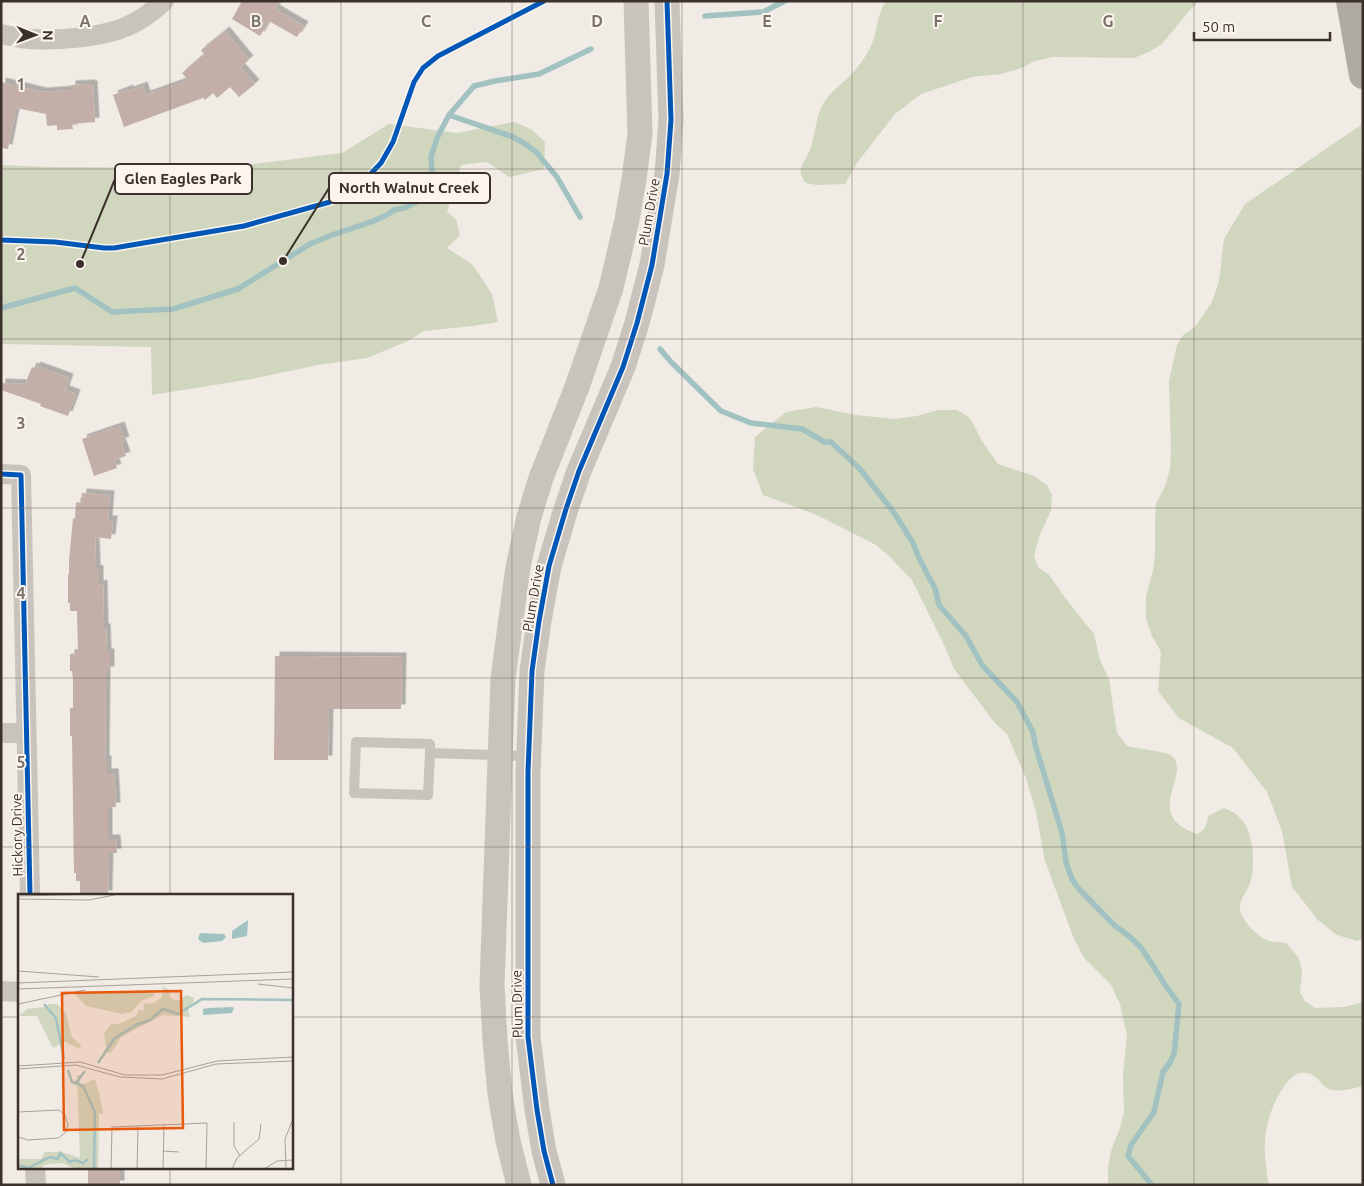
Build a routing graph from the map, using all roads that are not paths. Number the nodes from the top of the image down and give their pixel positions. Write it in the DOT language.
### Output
graph roads {
  1 [pos="164,1"];
  2 [pos="636,1"];
  3 [pos="667,1"];
  4 [pos="1350,1"];
  5 [pos="1,34"];
  6 [pos="1363,74"];
  7 [pos="645,208"];
  8 [pos="11,474"];
  9 [pos="1,733"];
  10 [pos="26,733"];
  11 [pos="430,752"];
  12 [pos="500,755"];
  13 [pos="529,756"];
  14 [pos="30,894"];
  15 [pos="1,991"];
  16 [pos="18,992"];
  17 [pos="35,1168"];
  18 [pos="36,1185"];
  19 [pos="519,1185"];
  20 [pos="553,1185"];
  1 -- 5 [label="street"];
  2 -- 7 [label="street, Plum Drive"];
  3 -- 7 [label="street, Plum Drive"];
  4 -- 6 [label="highway"];
  7 -- 12 [label="street, Plum Drive"];
  7 -- 13 [label="street, Plum Drive"];
  8 -- 10 [label="street, Hickory Drive"];
  9 -- 10 [label="street"];
  10 -- 14 [label="street, Hickory Drive"];
  11 -- 11 [label="lane"];
  11 -- 12 [label="lane"];
  12 -- 13 [label="lane"];
  12 -- 19 [label="street, Plum Drive"];
  13 -- 20 [label="street, Plum Drive"];
  15 -- 16 [label="street"];
  17 -- 18 [label="street"];
}
